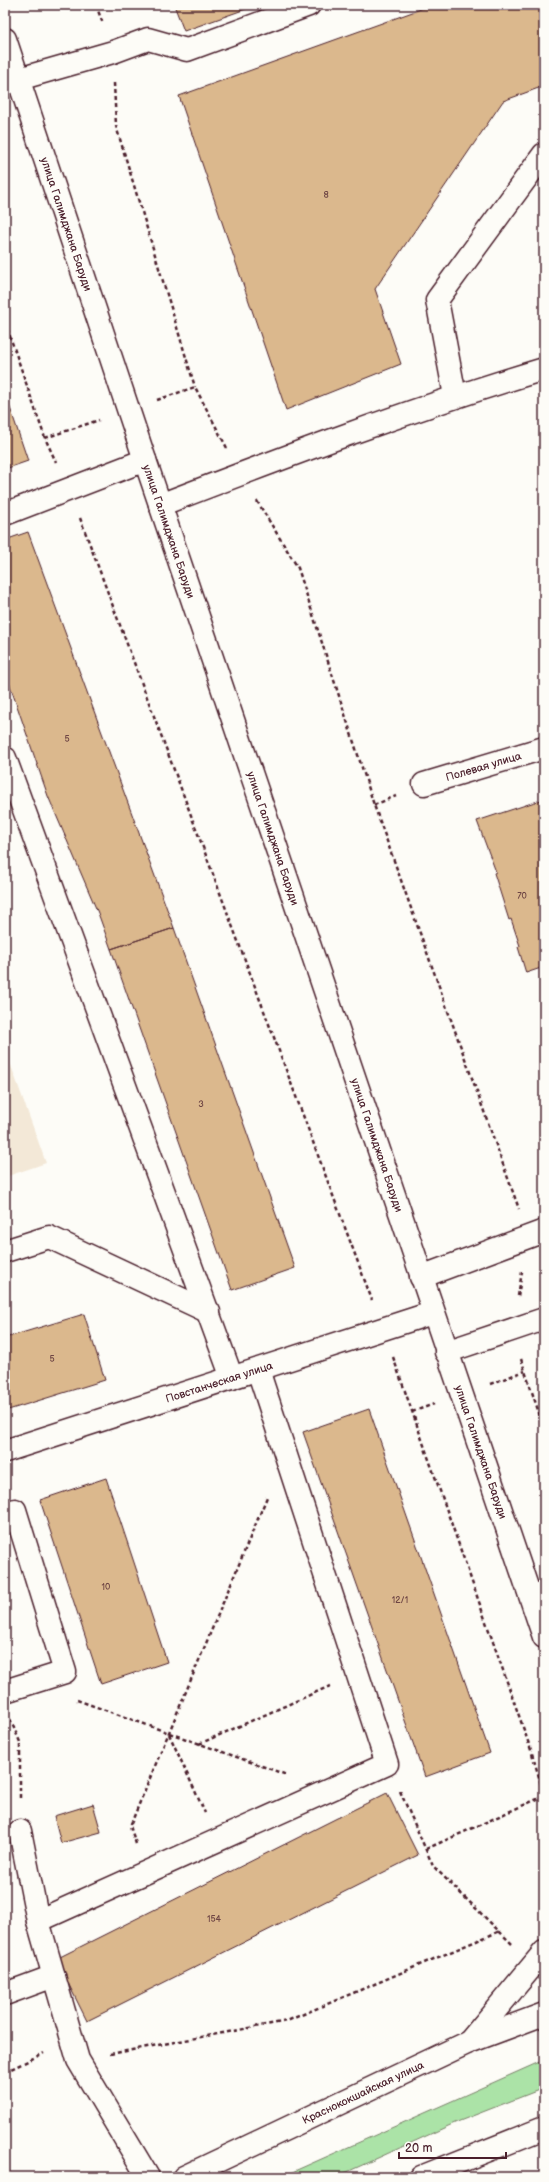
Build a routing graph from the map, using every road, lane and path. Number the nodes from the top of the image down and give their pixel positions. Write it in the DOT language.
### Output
graph roads {
  1 [pos="96,5"];
  2 [pos="309,5"];
  3 [pos="5,39"];
  4 [pos="113,52"];
  5 [pos="18,79"];
  6 [pos="544,154"];
  7 [pos="5,322"];
  8 [pos="544,369"];
  9 [pos="195,387"];
  10 [pos="455,396"];
  11 [pos="128,410"];
  12 [pos="45,438"];
  13 [pos="145,460"];
  14 [pos="246,472"];
  15 [pos="69,488"];
  16 [pos="160,505"];
  17 [pos="5,514"];
  18 [pos="544,748"];
  19 [pos="5,758"];
  20 [pos="424,784"];
  21 [pos="537,1234"];
  22 [pos="5,1251"];
  23 [pos="421,1277"];
  24 [pos="209,1312"];
  25 [pos="432,1312"];
  26 [pos="544,1319"];
  27 [pos="383,1329"];
  28 [pos="511,1330"];
  29 [pos="446,1352"];
  30 [pos="258,1370"];
  31 [pos="232,1378"];
  32 [pos="544,1428"];
  33 [pos="5,1451"];
  34 [pos="268,1496"];
  35 [pos="5,1513"];
  36 [pos="544,1637"];
  37 [pos="65,1672"];
  38 [pos="358,1674"];
  39 [pos="5,1691"];
  40 [pos="8,1714"];
  41 [pos="168,1734"];
  42 [pos="198,1744"];
  43 [pos="387,1764"];
  44 [pos="329,1790"];
  45 [pos="544,1795"];
  46 [pos="20,1831"];
  47 [pos="217,1841"];
  48 [pos="426,1849"];
  49 [pos="145,1873"];
  50 [pos="38,1921"];
  51 [pos="500,1931"];
  52 [pos="515,1947"];
  53 [pos="544,1952"];
  54 [pos="54,1976"];
  55 [pos="5,1994"];
  56 [pos="544,2014"];
  57 [pos="469,2042"];
  58 [pos="78,2060"];
  59 [pos="5,2072"];
  60 [pos="544,2128"];
  61 [pos="148,2177"];
  62 [pos="184,2177"];
  63 [pos="421,2177"];
  1 -- 4 [label="path"];
  2 -- 4 [label="street"];
  3 -- 5 [label="street, улица Галимджана Баруди"];
  4 -- 5 [label="street"];
  4 -- 9 [label="path"];
  5 -- 11 [label="street, улица Галимджана Баруди"];
  6 -- 10 [label="street"];
  7 -- 12 [label="path"];
  8 -- 10 [label="street"];
  9 -- 11 [label="path"];
  9 -- 14 [label="path"];
  10 -- 14 [label="street"];
  11 -- 12 [label="path"];
  11 -- 13 [label="street, улица Галимджана Баруди"];
  12 -- 15 [label="path"];
  13 -- 15 [label="street"];
  13 -- 16 [label="street, улица Галимджана Баруди"];
  14 -- 16 [label="street"];
  14 -- 21 [label="path"];
  15 -- 17 [label="street"];
  15 -- 27 [label="path"];
  16 -- 23 [label="street, улица Галимджана Баруди"];
  18 -- 20 [label="street, Полевая улица"];
  19 -- 24 [label="street"];
  21 -- 23 [label="street"];
  21 -- 28 [label="path"];
  22 -- 24 [label="street"];
  23 -- 25 [label="street, улица Галимджана Баруди"];
  24 -- 31 [label="street"];
  25 -- 27 [label="street, Повстанческая улица"];
  25 -- 29 [label="street, улица Галимджана Баруди"];
  26 -- 28 [label="street"];
  27 -- 30 [label="street, Повстанческая улица"];
  27 -- 45 [label="path"];
  28 -- 29 [label="street"];
  28 -- 32 [label="path"];
  29 -- 36 [label="street, улица Галимджана Баруди"];
  30 -- 31 [label="street, Повстанческая улица"];
  30 -- 38 [label="street"];
  31 -- 33 [label="street, Повстанческая улица"];
  34 -- 41 [label="path"];
  35 -- 37 [label="street"];
  37 -- 39 [label="street"];
  37 -- 41 [label="path"];
  38 -- 42 [label="path"];
  38 -- 43 [label="street"];
  40 -- 46 [label="path"];
  41 -- 42 [label="path"];
  41 -- 47 [label="path"];
  41 -- 49 [label="path"];
  42 -- 44 [label="path"];
  43 -- 44 [label="street"];
  43 -- 48 [label="path"];
  44 -- 47 [label="street"];
  45 -- 48 [label="path"];
  46 -- 50 [label="street"];
  47 -- 49 [label="street"];
  48 -- 51 [label="path"];
  49 -- 50 [label="street"];
  50 -- 54 [label="street"];
  51 -- 52 [label="path"];
  51 -- 58 [label="path"];
  53 -- 57 [label="street"];
  54 -- 55 [label="street"];
  54 -- 58 [label="street"];
  56 -- 57 [label="street, Краснококшайская улица"];
  57 -- 62 [label="street, Краснококшайская улица"];
  58 -- 59 [label="path"];
  58 -- 61 [label="street"];
  60 -- 63 [label="street"];
}
